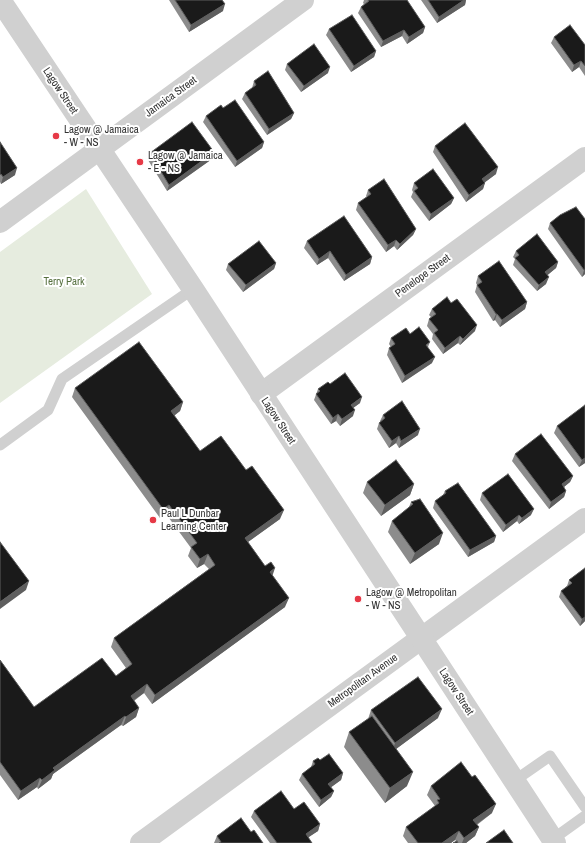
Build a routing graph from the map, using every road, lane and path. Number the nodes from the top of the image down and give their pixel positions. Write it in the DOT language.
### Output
graph roads {
  1 [pos="0,0"];
  2 [pos="303,0"];
  3 [pos="99,150"];
  4 [pos="585,158"];
  5 [pos="0,222"];
  6 [pos="193,290"];
  7 [pos="261,394"];
  8 [pos="0,445"];
  9 [pos="585,519"];
  10 [pos="421,638"];
  11 [pos="514,781"];
  12 [pos="585,807"];
  13 [pos="585,816"];
  14 [pos="554,841"];
  15 [pos="141,843"];
  1 -- 3 [label="street, Lagow Street"];
  2 -- 3 [label="street, Jamaica Street"];
  3 -- 5 [label="street, Jamaica Street"];
  3 -- 6 [label="street, Lagow Street"];
  4 -- 7 [label="street, Penelope Street"];
  6 -- 7 [label="street, Lagow Street"];
  6 -- 8 [label="lane"];
  7 -- 10 [label="street, Lagow Street"];
  9 -- 10 [label="street, Metropolitan Avenue"];
  10 -- 11 [label="street, Lagow Street"];
  10 -- 15 [label="street, Metropolitan Avenue"];
  11 -- 12 [label="lane"];
  11 -- 14 [label="street, Lagow Street"];
  13 -- 14 [label="lane"];
}
